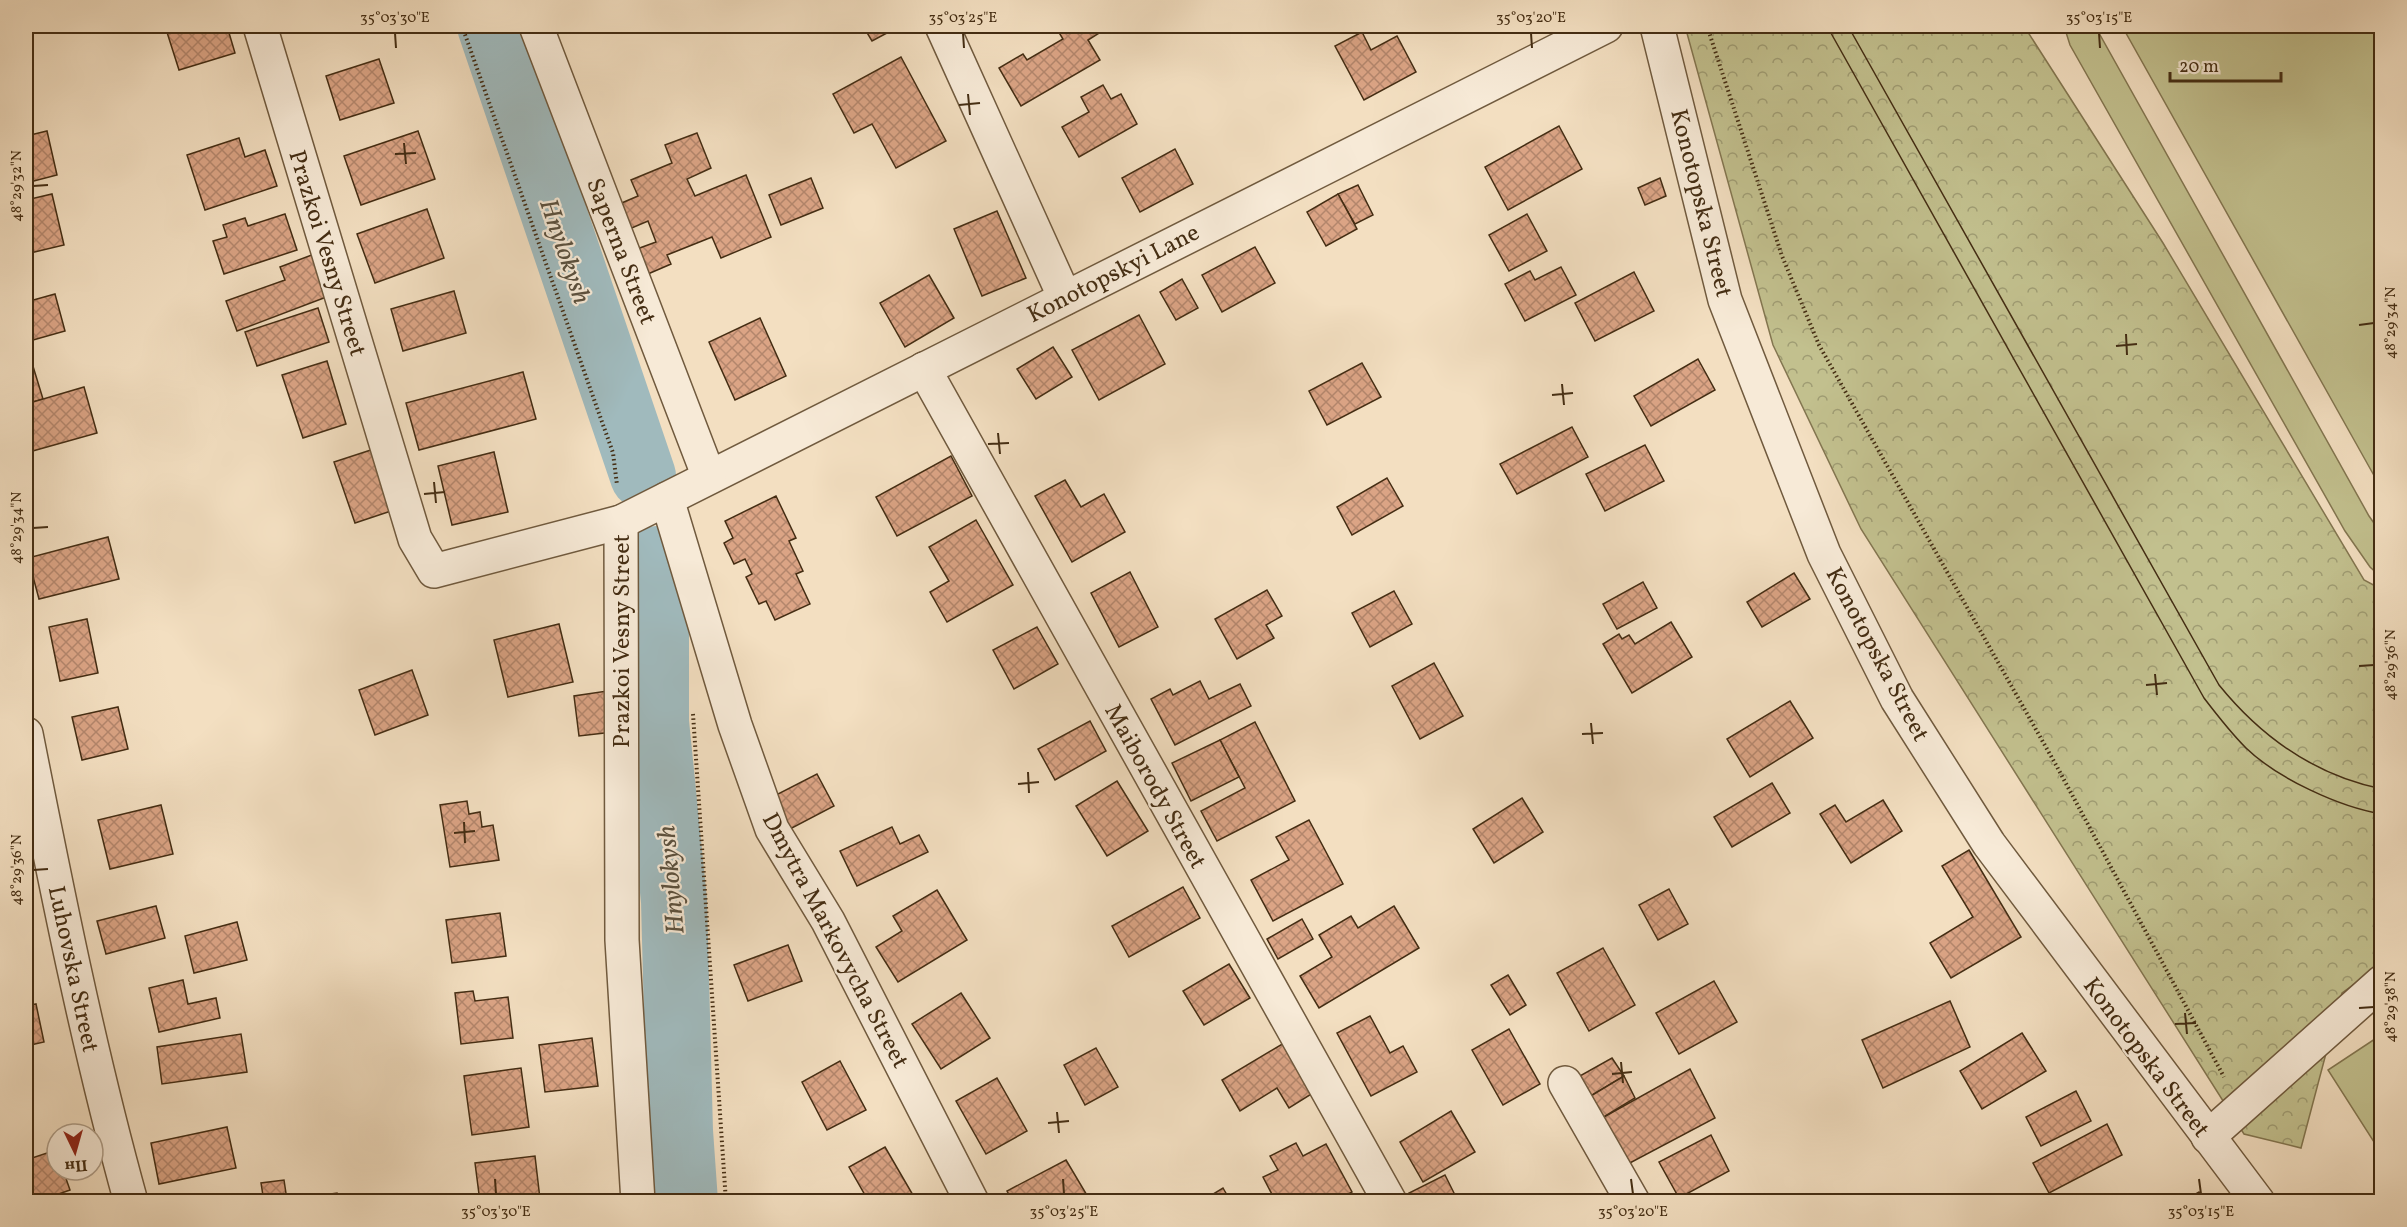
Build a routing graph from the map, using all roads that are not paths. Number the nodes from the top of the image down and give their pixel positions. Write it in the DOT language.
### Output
graph roads {
  1 [pos="260,26"];
  2 [pos="536,26"];
  3 [pos="942,26"];
  4 [pos="1606,26"];
  5 [pos="1657,26"];
  6 [pos="1065,298"];
  7 [pos="924,369"];
  8 [pos="709,477"];
  9 [pos="667,499"];
  10 [pos="621,522"];
  11 [pos="26,734"];
  12 [pos="2382,982"];
  13 [pos="1565,1083"];
  14 [pos="2208,1137"];
  15 [pos="131,1202"];
  16 [pos="638,1202"];
  17 [pos="972,1202"];
  18 [pos="1390,1202"];
  19 [pos="1633,1202"];
  20 [pos="2258,1202"];
  1 -- 10 [label="street, Prazkoi Vesny Street"];
  2 -- 8 [label="street, Saperna Street"];
  3 -- 6 [label="street"];
  4 -- 6 [label="street, Konotopskyi Lane"];
  5 -- 14 [label="street, Konotopska Street"];
  6 -- 7 [label="street, Konotopskyi Lane"];
  7 -- 8 [label="street, Konotopskyi Lane"];
  7 -- 18 [label="street, Maiborody Street"];
  8 -- 9 [label="street, Konotopskyi Lane"];
  9 -- 10 [label="street, Konotopskyi Lane"];
  9 -- 17 [label="street, Dmytra Markovycha Street"];
  10 -- 16 [label="street, Prazkoi Vesny Street"];
  11 -- 15 [label="street, Luhovska Street"];
  12 -- 14 [label="street"];
  13 -- 19 [label="street"];
  14 -- 20 [label="street, Konotopska Street"];
}
